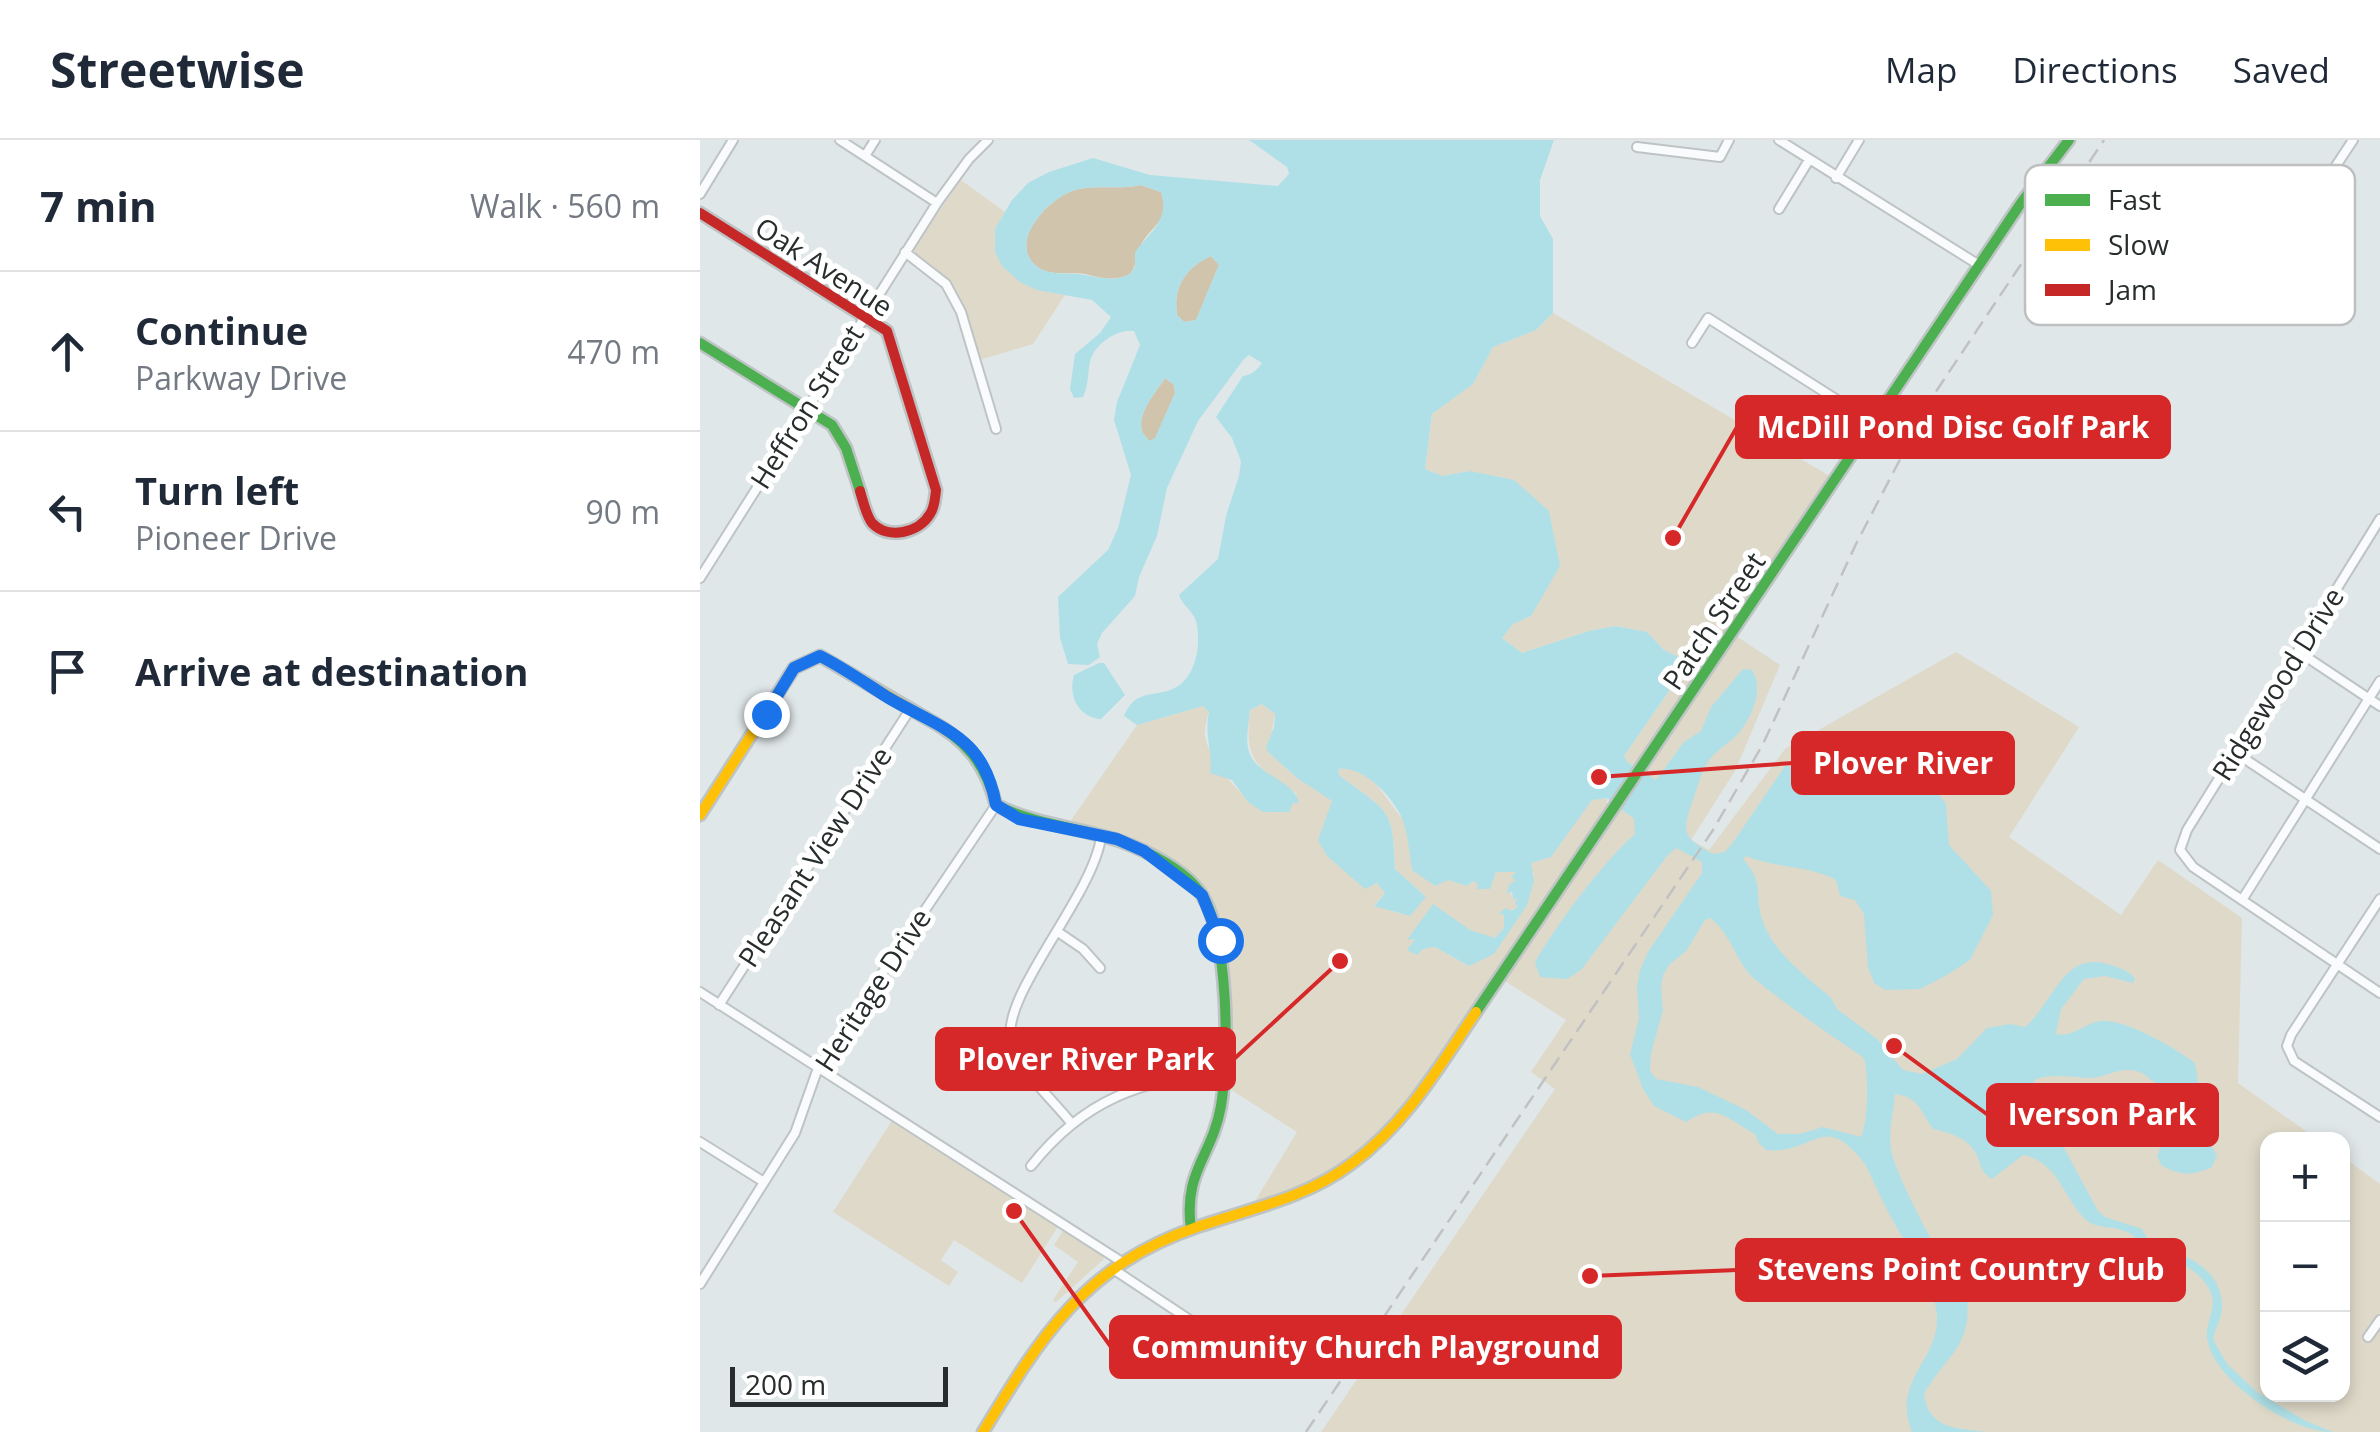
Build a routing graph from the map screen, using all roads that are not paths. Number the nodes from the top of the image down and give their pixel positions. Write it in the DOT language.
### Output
graph roads {
  1 [pos="733,140"];
  2 [pos="840,140"];
  3 [pos="875,140"];
  4 [pos="988,140"];
  5 [pos="1729,140"];
  6 [pos="1779,140"];
  7 [pos="1859,140"];
  8 [pos="2069,140"];
  9 [pos="2353,140"];
  10 [pos="1637,147"];
  11 [pos="865,156"];
  12 [pos="1809,160"];
  13 [pos="2050,165"];
  14 [pos="2336,165"];
  15 [pos="1836,178"];
  16 [pos="700,194"];
  17 [pos="2025,198"];
  18 [pos="937,202"];
  19 [pos="1778,209"];
  20 [pos="700,213"];
  21 [pos="906,252"];
  22 [pos="1980,265"];
  23 [pos="864,316"];
  24 [pos="1692,343"];
  25 [pos="700,344"];
  26 [pos="807,410"];
  27 [pos="1875,424"];
  28 [pos="996,428"];
  29 [pos="2380,520"];
  30 [pos="2376,535"];
  31 [pos="700,578"];
  32 [pos="2299,652"];
  33 [pos="2380,680"];
  34 [pos="2368,698"];
  35 [pos="2380,706"];
  36 [pos="911,708"];
  37 [pos="2236,753"];
  38 [pos="2306,800"];
  39 [pos="996,805"];
  40 [pos="700,814"];
  41 [pos="1101,836"];
  42 [pos="2380,849"];
  43 [pos="2380,899"];
  44 [pos="2242,900"];
  45 [pos="1058,932"];
  46 [pos="2338,964"];
  47 [pos="1100,968"];
  48 [pos="700,992"];
  49 [pos="2380,992"];
  50 [pos="719,1005"];
  51 [pos="818,1068"];
  52 [pos="1223,1071"];
  53 [pos="2380,1117"];
  54 [pos="1072,1124"];
  55 [pos="700,1142"];
  56 [pos="1031,1166"];
  57 [pos="764,1182"];
  58 [pos="1191,1229"];
  59 [pos="1118,1266"];
  60 [pos="700,1284"];
  61 [pos="2380,1320"];
  62 [pos="2368,1337"];
  63 [pos="1226,1344"];
  64 [pos="983,1432"];
  1 -- 16 [label="street"];
  2 -- 11 [label="street"];
  3 -- 11 [label="street"];
  4 -- 18 [label="street, Heffron Street"];
  5 -- 10 [label="street"];
  6 -- 12 [label="street"];
  7 -- 15 [label="street"];
  8 -- 13 [label="street, Patch Street"];
  9 -- 14 [label="street"];
  11 -- 18 [label="street"];
  12 -- 15 [label="street"];
  12 -- 19 [label="street"];
  15 -- 22 [label="street"];
  17 -- 22 [label="street, Patch Street"];
  18 -- 21 [label="street, Heffron Street"];
  20 -- 23 [label="street, Oak Avenue"];
  21 -- 23 [label="street, Heffron Street"];
  21 -- 28 [label="street"];
  22 -- 27 [label="street, Patch Street"];
  23 -- 26 [label="street, Heffron Street"];
  23 -- 26 [label="street, Oak Avenue"];
  24 -- 27 [label="street"];
  25 -- 26 [label="street"];
  26 -- 31 [label="street, Heffron Street"];
  27 -- 58 [label="street, Patch Street"];
  29 -- 30 [label="street, Ridgewood Drive"];
  30 -- 32 [label="street, Ridgewood Drive"];
  32 -- 34 [label="street"];
  32 -- 37 [label="street, Ridgewood Drive"];
  33 -- 34 [label="street"];
  34 -- 35 [label="street"];
  34 -- 38 [label="street"];
  36 -- 39 [label="street"];
  36 -- 40 [label="street"];
  36 -- 50 [label="street, Pleasant View Drive"];
  37 -- 38 [label="street"];
  37 -- 44 [label="street, Ridgewood Drive"];
  38 -- 42 [label="street"];
  38 -- 44 [label="street"];
  39 -- 41 [label="street"];
  39 -- 51 [label="street, Heritage Drive"];
  41 -- 45 [label="street"];
  41 -- 52 [label="street"];
  43 -- 46 [label="street"];
  44 -- 46 [label="street"];
  45 -- 47 [label="street"];
  45 -- 54 [label="street"];
  46 -- 49 [label="street"];
  46 -- 53 [label="street"];
  48 -- 50 [label="street"];
  50 -- 51 [label="street"];
  51 -- 57 [label="street, Heritage Drive"];
  51 -- 59 [label="street"];
  52 -- 54 [label="street"];
  52 -- 58 [label="street"];
  54 -- 56 [label="street"];
  55 -- 57 [label="street"];
  57 -- 60 [label="street, Heritage Drive"];
  58 -- 59 [label="street, Patch Street"];
  59 -- 63 [label="street"];
  59 -- 64 [label="street, Patch Street"];
  61 -- 62 [label="street"];
}
